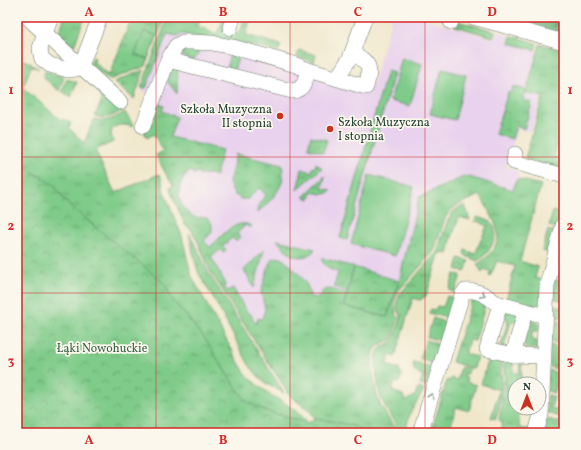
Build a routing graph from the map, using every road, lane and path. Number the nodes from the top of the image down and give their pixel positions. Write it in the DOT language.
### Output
graph roads {
  1 [pos="27,17"];
  2 [pos="51,17"];
  3 [pos="100,17"];
  4 [pos="365,17"];
  5 [pos="473,17"];
  6 [pos="45,34"];
  7 [pos="564,42"];
  8 [pos="352,53"];
  9 [pos="168,60"];
  10 [pos="80,66"];
  11 [pos="308,70"];
  12 [pos="337,78"];
  13 [pos="120,102"];
  14 [pos="143,126"];
  15 [pos="515,154"];
  16 [pos="564,176"];
  17 [pos="564,222"];
  18 [pos="559,257"];
  19 [pos="500,304"];
  20 [pos="525,312"];
  21 [pos="545,316"];
  22 [pos="513,355"];
  23 [pos="543,356"];
  24 [pos="420,433"];
  25 [pos="536,433"];
  1 -- 6 [label="street"];
  2 -- 6 [label="street"];
  3 -- 10 [label="street"];
  4 -- 8 [label="street"];
  5 -- 7 [label="street"];
  6 -- 10 [label="street"];
  6 -- 10 [label="street"];
  8 -- 12 [label="street"];
  8 -- 12 [label="street"];
  9 -- 11 [label="street"];
  9 -- 11 [label="street"];
  9 -- 14 [label="street"];
  10 -- 13 [label="street"];
  11 -- 12 [label="street"];
  15 -- 16 [label="street"];
  17 -- 18 [label="street"];
  18 -- 21 [label="street"];
  19 -- 20 [label="street"];
  19 -- 22 [label="street"];
  24 -- 19 [label="street, one-way"];
  20 -- 21 [label="street"];
  20 -- 22 [label="street"];
  21 -- 23 [label="street"];
  22 -- 23 [label="street"];
  23 -- 25 [label="street"];
}
